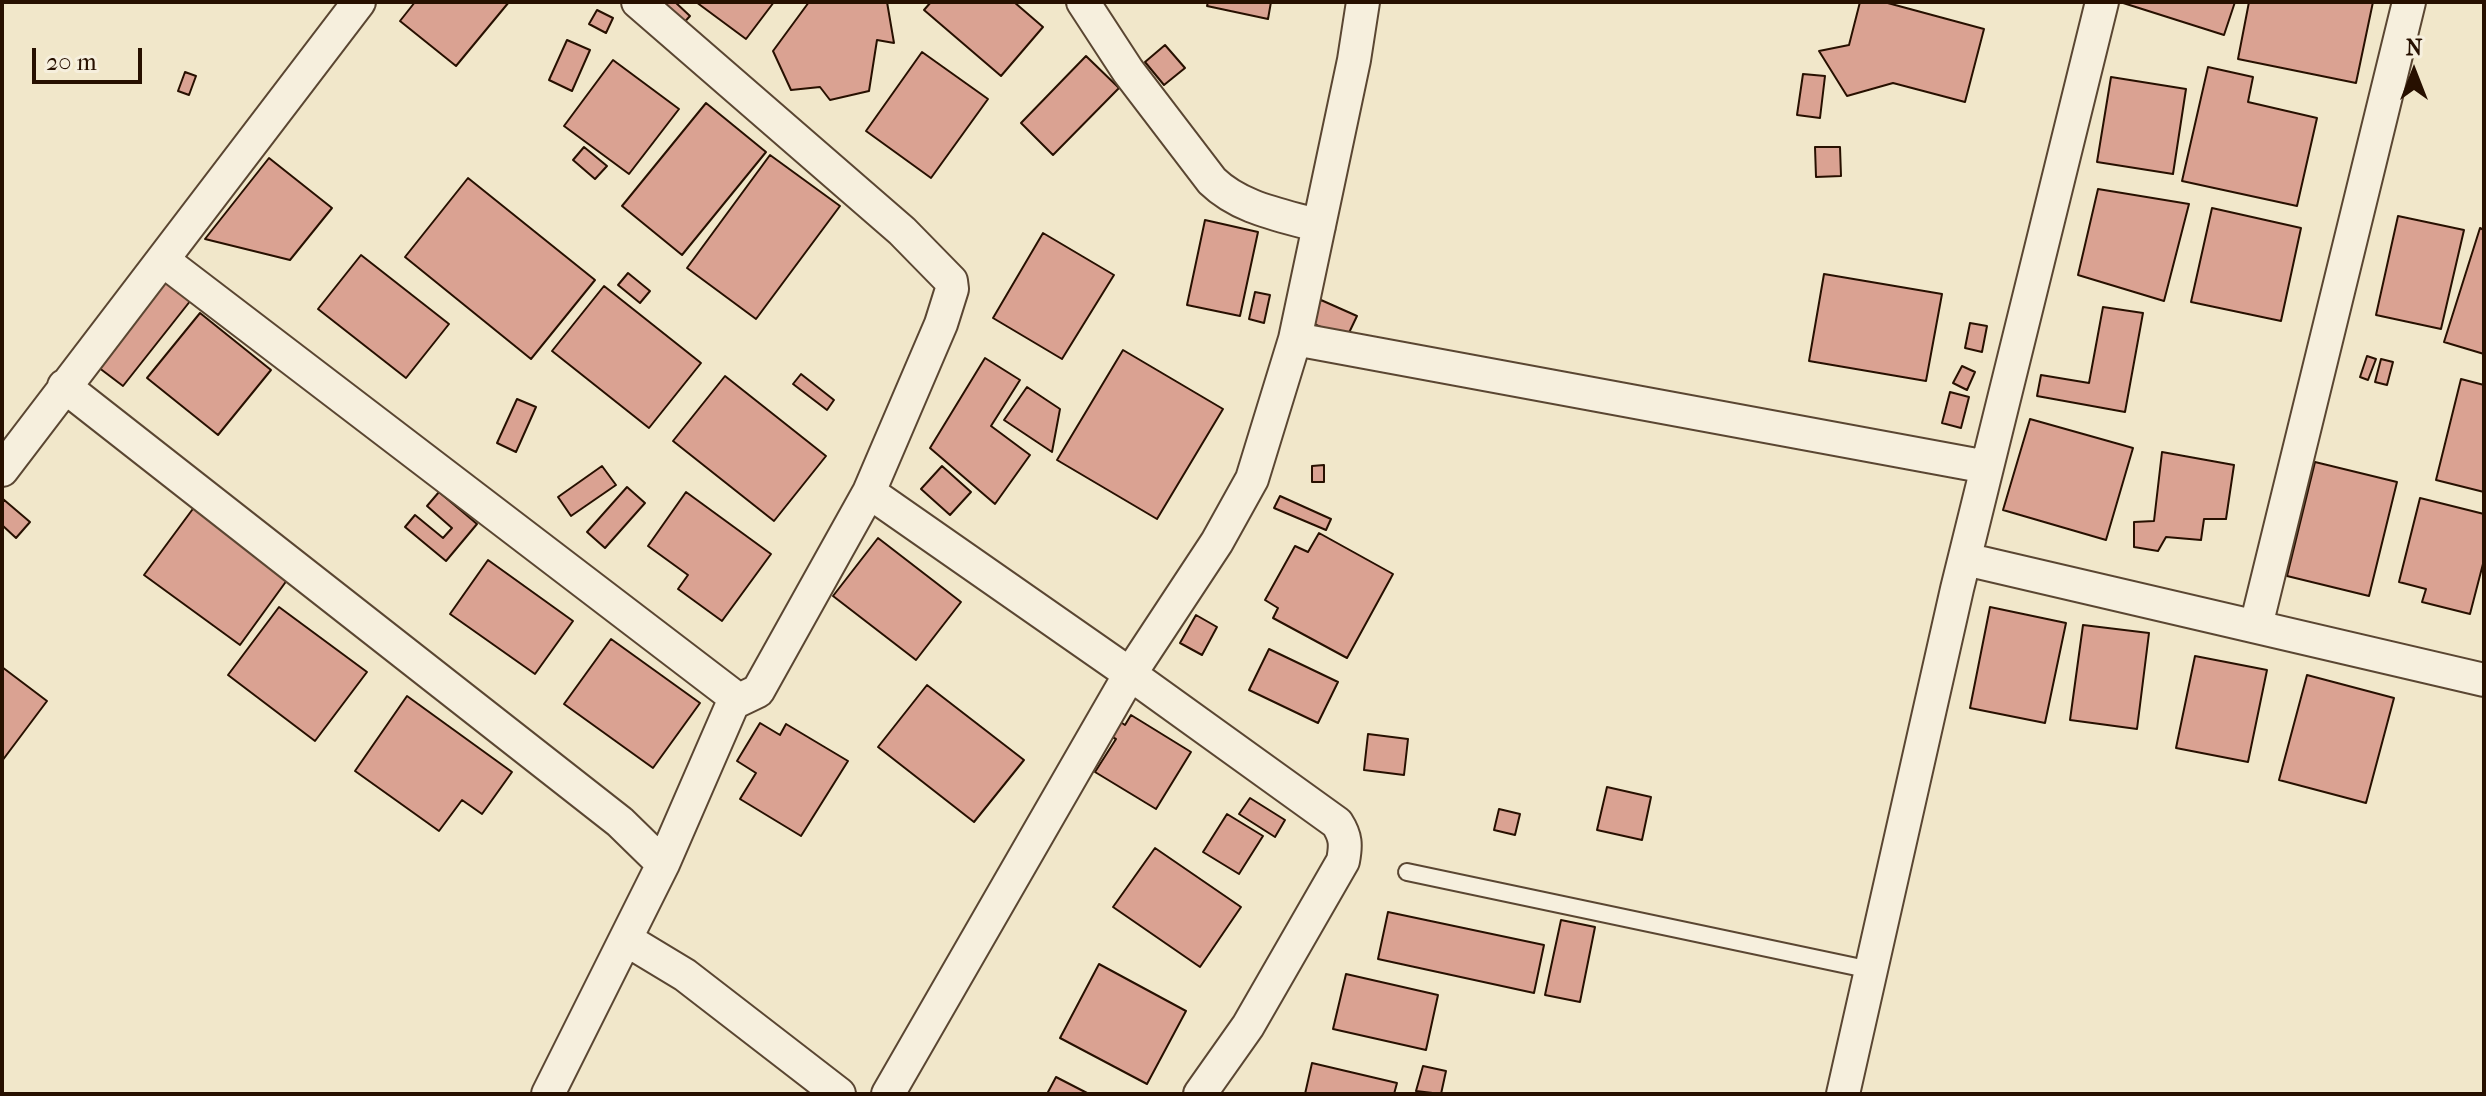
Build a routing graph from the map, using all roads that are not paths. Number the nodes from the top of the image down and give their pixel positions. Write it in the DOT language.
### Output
graph roads {
  1 [pos="359,2"];
  2 [pos="638,2"];
  3 [pos="1083,2"];
  4 [pos="1363,2"];
  5 [pos="2102,2"];
  6 [pos="2409,2"];
  7 [pos="1319,226"];
  8 [pos="164,261"];
  9 [pos="1295,339"];
  10 [pos="64,386"];
  11 [pos="1987,467"];
  12 [pos="2,470"];
  13 [pos="869,492"];
  14 [pos="1965,559"];
  15 [pos="2256,626"];
  16 [pos="1130,674"];
  17 [pos="2484,680"];
  18 [pos="733,703"];
  19 [pos="663,864"];
  20 [pos="1407,872"];
  21 [pos="627,940"];
  22 [pos="1871,970"];
  23 [pos="548,1094"];
  24 [pos="839,1094"];
  25 [pos="888,1094"];
  26 [pos="1200,1094"];
  27 [pos="1843,1094"];
  1 -- 8 [label="street"];
  2 -- 13 [label="street"];
  3 -- 7 [label="street"];
  4 -- 7 [label="street"];
  5 -- 11 [label="street"];
  6 -- 15 [label="street"];
  7 -- 9 [label="street"];
  8 -- 10 [label="street"];
  8 -- 18 [label="street"];
  9 -- 11 [label="street"];
  9 -- 16 [label="street"];
  10 -- 12 [label="street"];
  10 -- 19 [label="street"];
  11 -- 14 [label="street"];
  13 -- 16 [label="street"];
  13 -- 18 [label="street"];
  14 -- 15 [label="street"];
  14 -- 22 [label="street"];
  15 -- 17 [label="street"];
  16 -- 25 [label="street"];
  16 -- 26 [label="street"];
  18 -- 19 [label="street"];
  19 -- 21 [label="street"];
  20 -- 22 [label="lane"];
  21 -- 23 [label="street"];
  21 -- 24 [label="street"];
  22 -- 27 [label="street"];
}
